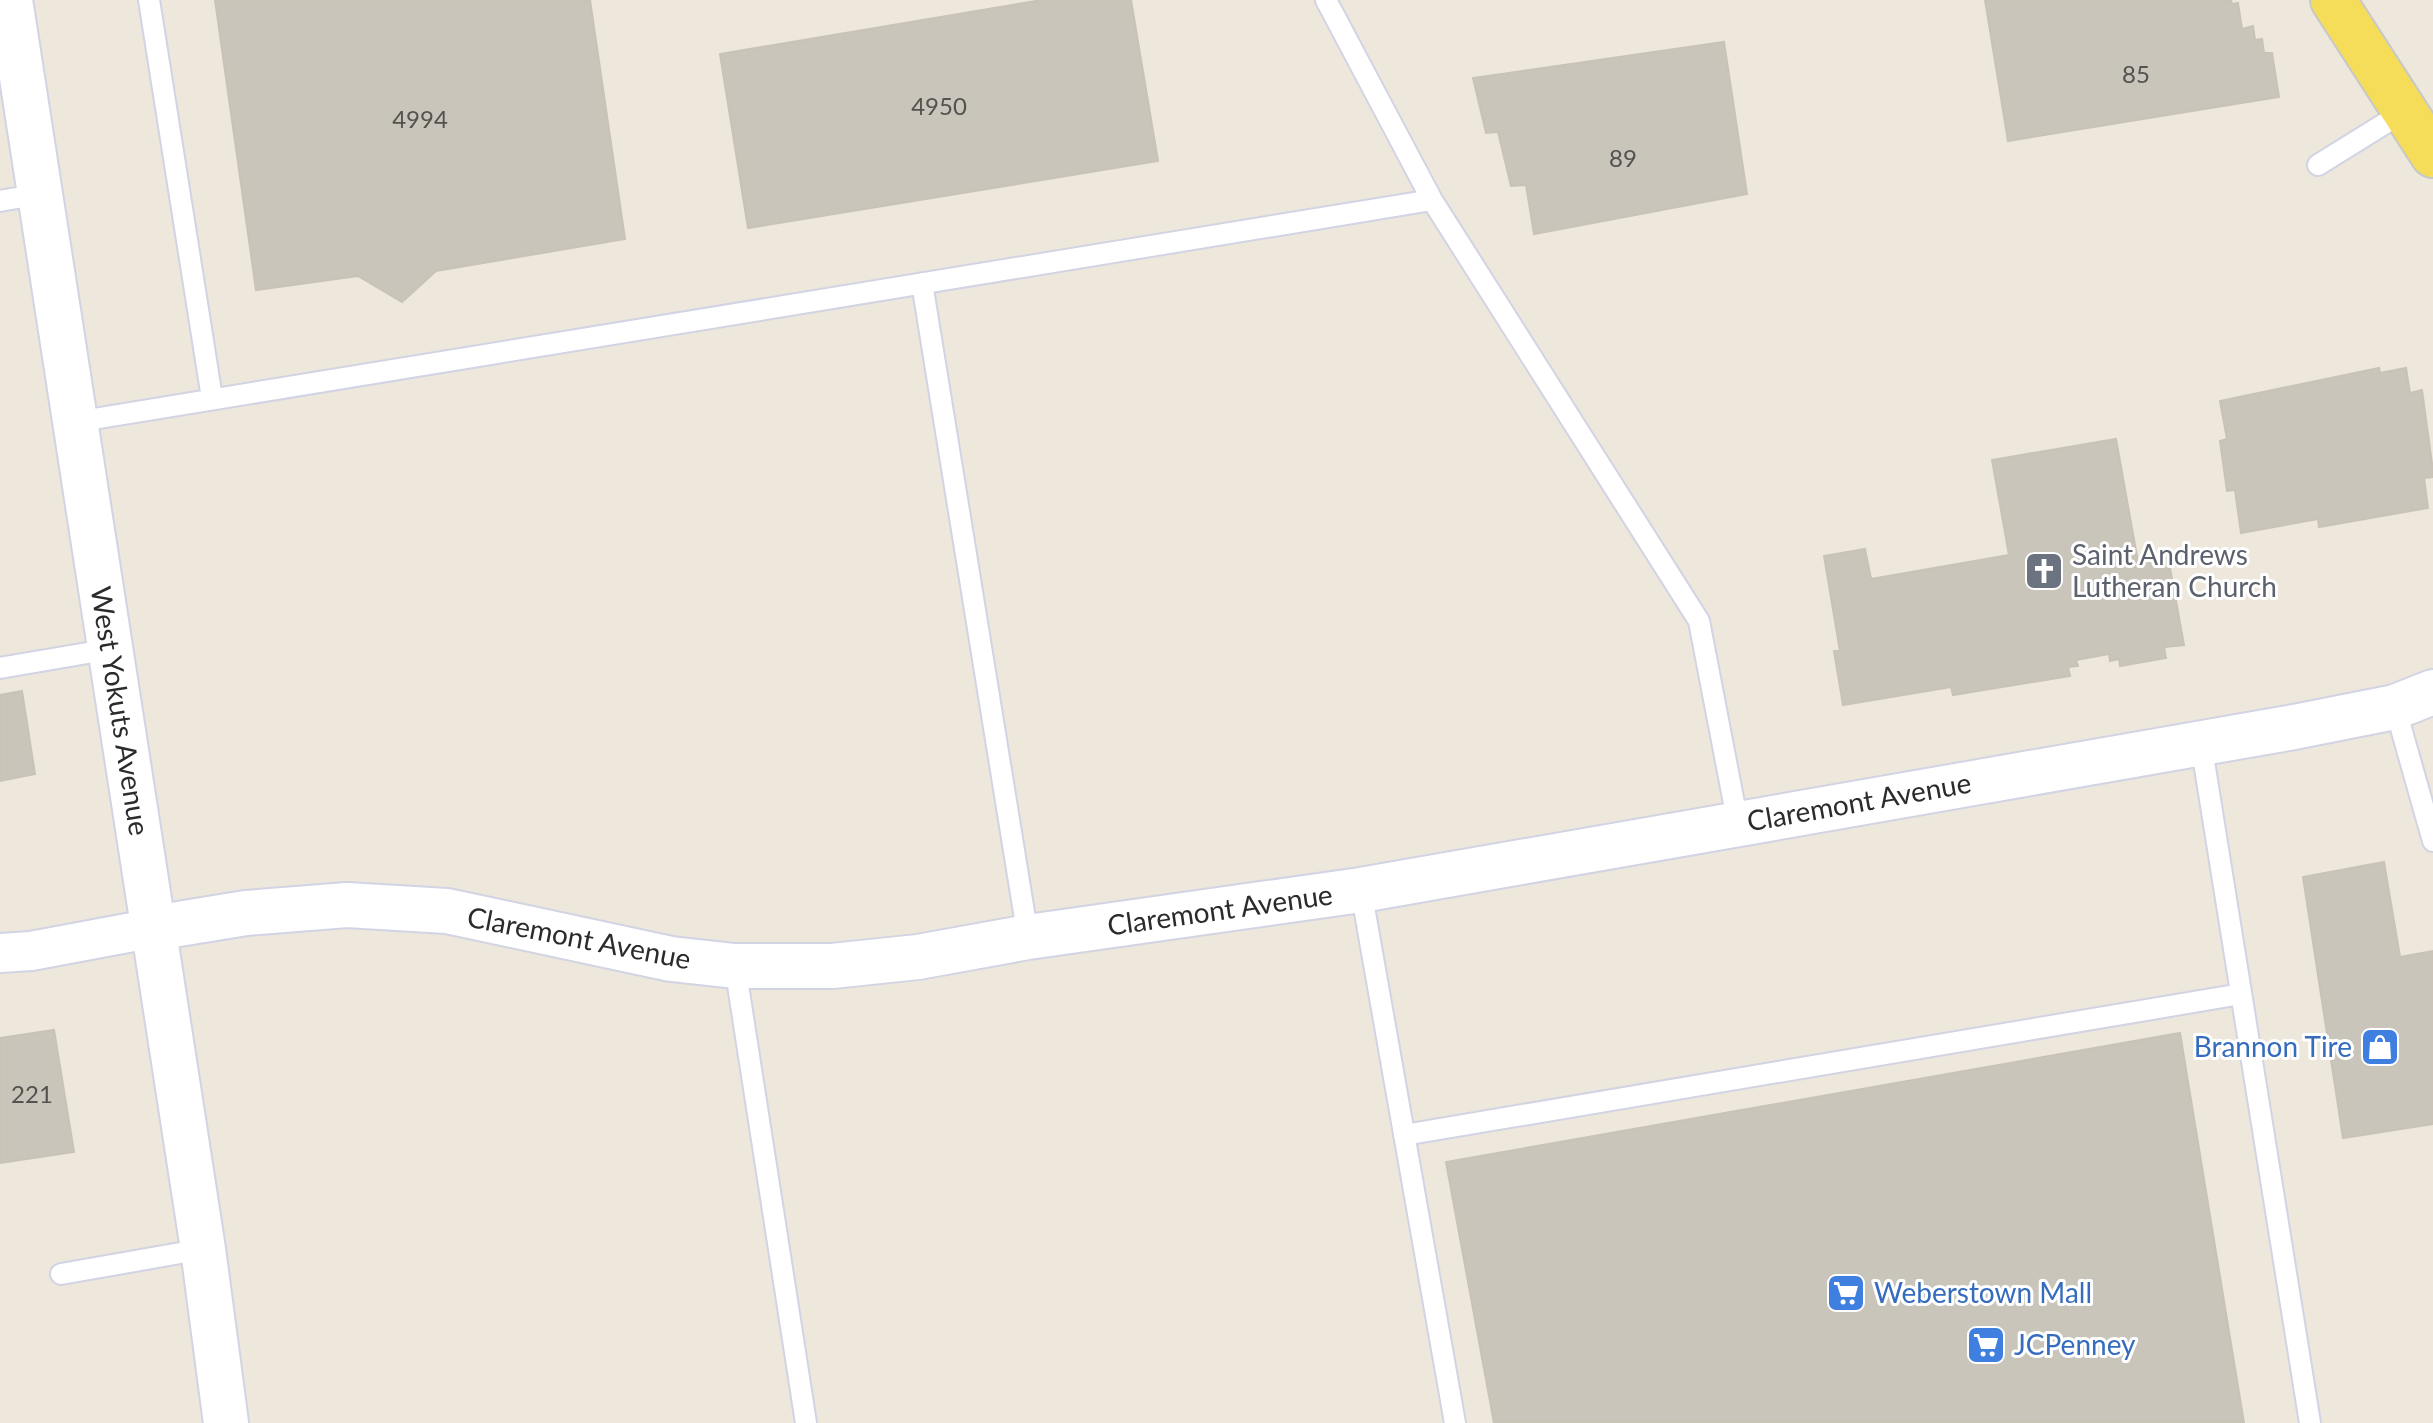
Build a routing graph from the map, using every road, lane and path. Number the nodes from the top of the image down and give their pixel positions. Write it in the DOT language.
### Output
graph roads {
  1 [pos="10,0"];
  2 [pos="149,0"];
  3 [pos="1326,0"];
  4 [pos="2333,0"];
  5 [pos="2405,111"];
  6 [pos="2433,155"];
  7 [pos="2318,165"];
  8 [pos="20,197"];
  9 [pos="1432,200"];
  10 [pos="922,283"];
  11 [pos="212,398"];
  12 [pos="75,422"];
  13 [pos="111,649"];
  14 [pos="0,668"];
  15 [pos="2414,700"];
  16 [pos="2201,743"];
  17 [pos="1738,824"];
  18 [pos="2432,830"];
  19 [pos="1361,890"];
  20 [pos="154,928"];
  21 [pos="1028,937"];
  22 [pos="0,953"];
  23 [pos="735,966"];
  24 [pos="2241,994"];
  25 [pos="1404,1135"];
  26 [pos="203,1249"];
  27 [pos="61,1274"];
  28 [pos="226,1423"];
  29 [pos="806,1423"];
  30 [pos="1455,1423"];
  31 [pos="2310,1423"];
  1 -- 8 [label="street, West Yokuts Avenue"];
  2 -- 11 [label="lane"];
  3 -- 9 [label="lane"];
  4 -- 5 [label="main road"];
  5 -- 6 [label="main road"];
  5 -- 7 [label="lane"];
  8 -- 12 [label="street, West Yokuts Avenue"];
  9 -- 10 [label="lane"];
  9 -- 17 [label="lane"];
  10 -- 11 [label="lane"];
  10 -- 21 [label="lane"];
  11 -- 12 [label="lane"];
  12 -- 13 [label="street, West Yokuts Avenue"];
  13 -- 14 [label="lane"];
  13 -- 20 [label="street, West Yokuts Avenue"];
  15 -- 16 [label="street, Claremont Avenue"];
  15 -- 18 [label="lane"];
  16 -- 17 [label="street, Claremont Avenue"];
  16 -- 24 [label="lane"];
  17 -- 19 [label="street, Claremont Avenue"];
  19 -- 21 [label="street, Claremont Avenue"];
  19 -- 25 [label="lane"];
  20 -- 22 [label="street, Claremont Avenue"];
  20 -- 23 [label="street, Claremont Avenue"];
  20 -- 26 [label="street, West Yokuts Avenue"];
  21 -- 23 [label="street, Claremont Avenue"];
  23 -- 29 [label="lane"];
  24 -- 25 [label="lane"];
  24 -- 31 [label="lane"];
  25 -- 30 [label="lane"];
  26 -- 27 [label="lane"];
  26 -- 28 [label="street, West Yokuts Avenue"];
}
